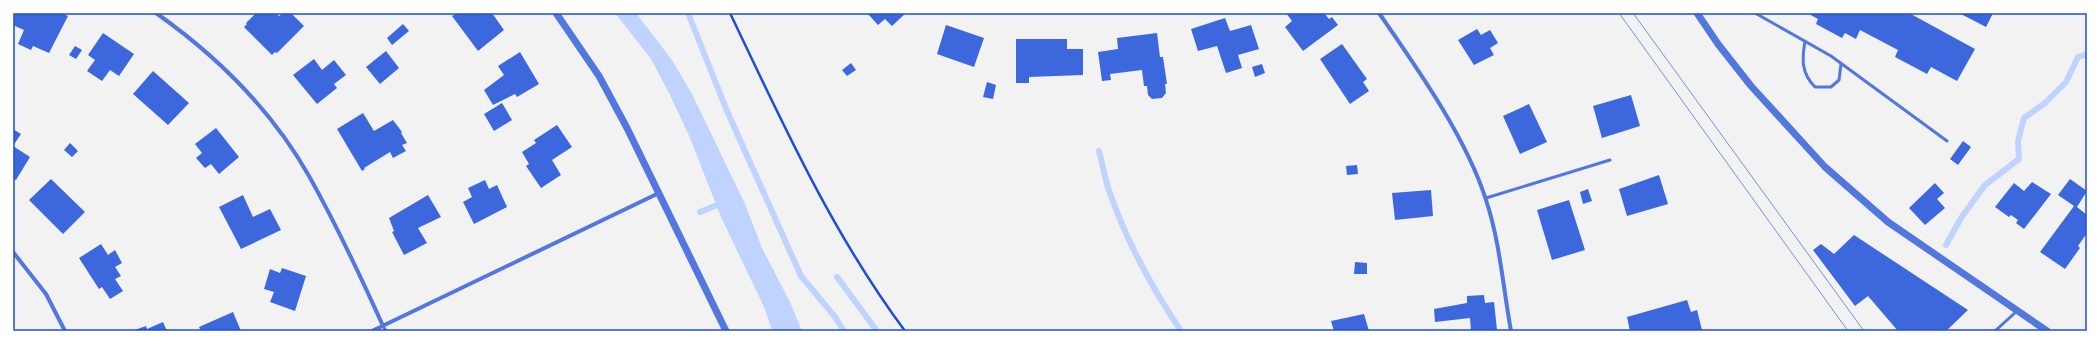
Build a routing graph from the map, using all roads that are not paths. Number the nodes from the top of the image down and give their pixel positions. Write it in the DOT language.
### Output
graph roads {
  1 [pos="156,13"];
  2 [pos="556,13"];
  3 [pos="1379,13"];
  4 [pos="1697,13"];
  5 [pos="1755,13"];
  6 [pos="1805,41"];
  7 [pos="1841,64"];
  8 [pos="1947,141"];
  9 [pos="1610,160"];
  10 [pos="660,193"];
  11 [pos="1486,198"];
  12 [pos="13,252"];
  13 [pos="2017,311"];
  14 [pos="383,326"];
  15 [pos="65,331"];
  16 [pos="372,331"];
  17 [pos="386,331"];
  18 [pos="726,331"];
  19 [pos="1511,331"];
  20 [pos="1995,331"];
  21 [pos="2047,331"];
  1 -- 14 [label="street"];
  2 -- 10 [label="street"];
  3 -- 11 [label="street"];
  4 -- 13 [label="street"];
  5 -- 6 [label="lane"];
  6 -- 7 [label="lane"];
  6 -- 7 [label="lane"];
  7 -- 8 [label="lane"];
  9 -- 11 [label="lane"];
  10 -- 14 [label="street"];
  10 -- 18 [label="street"];
  11 -- 19 [label="street"];
  12 -- 15 [label="street"];
  13 -- 20 [label="lane"];
  13 -- 21 [label="street"];
  14 -- 16 [label="street"];
  14 -- 17 [label="lane"];
}
